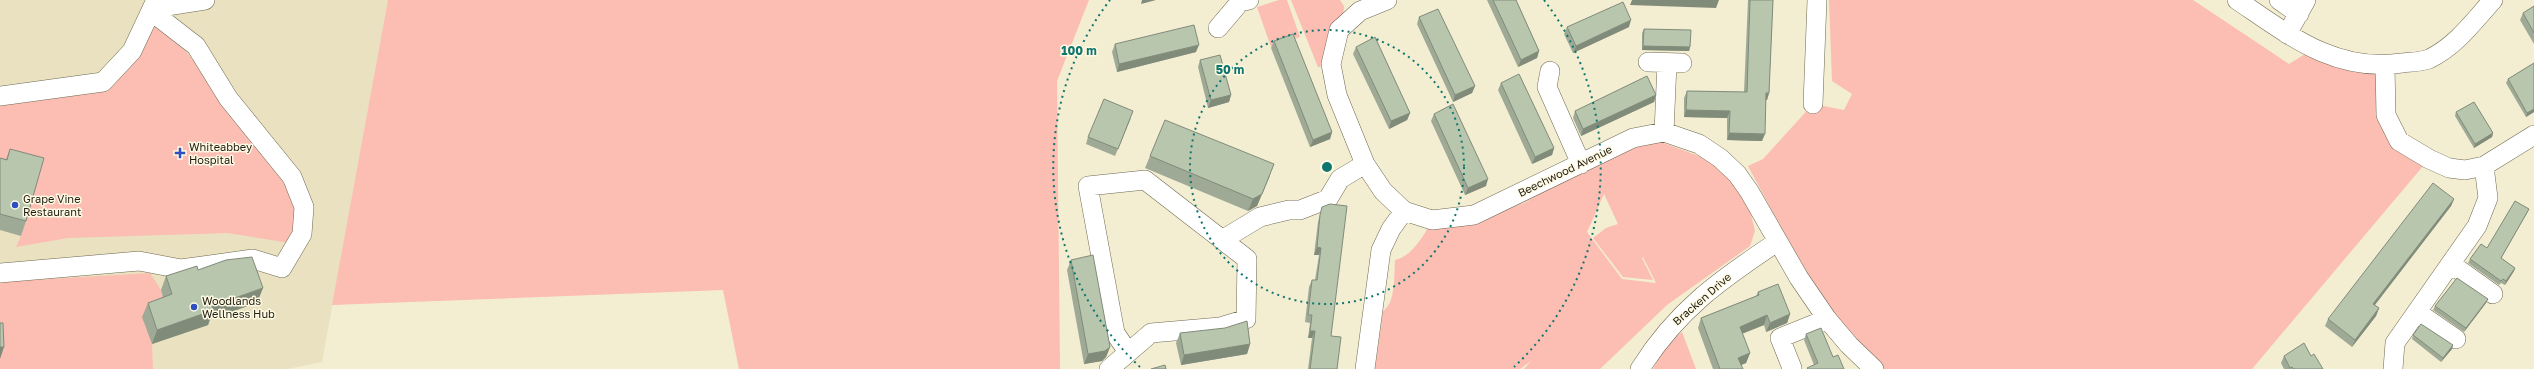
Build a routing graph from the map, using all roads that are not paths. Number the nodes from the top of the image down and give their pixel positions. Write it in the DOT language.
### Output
graph roads {
  1 [pos="205,0"];
  2 [pos="1248,0"];
  3 [pos="1387,0"];
  4 [pos="1817,0"];
  5 [pos="2237,0"];
  6 [pos="2280,0"];
  7 [pos="2493,0"];
  8 [pos="1357,6"];
  9 [pos="154,7"];
  10 [pos="2302,7"];
  11 [pos="1218,28"];
  12 [pos="2287,34"];
  13 [pos="1666,63"];
  14 [pos="2385,66"];
  15 [pos="1550,71"];
  16 [pos="0,96"];
  17 [pos="1813,104"];
  18 [pos="1664,132"];
  19 [pos="2534,135"];
  20 [pos="1365,164"];
  21 [pos="1581,164"];
  22 [pos="2484,166"];
  23 [pos="1404,211"];
  24 [pos="1222,240"];
  25 [pos="1778,242"];
  26 [pos="2451,264"];
  27 [pos="0,273"];
  28 [pos="2492,294"];
  29 [pos="2417,312"];
  30 [pos="1828,319"];
  31 [pos="2456,339"];
  32 [pos="1128,352"];
  33 [pos="1792,368"];
  34 [pos="1109,369"];
  35 [pos="1365,369"];
  36 [pos="1640,369"];
  37 [pos="1874,369"];
  38 [pos="2393,369"];
  1 -- 9 [label="street"];
  2 -- 11 [label="street"];
  3 -- 8 [label="street, Beechwood Avenue"];
  4 -- 17 [label="street"];
  5 -- 12 [label="street"];
  6 -- 10 [label="street"];
  7 -- 14 [label="street"];
  8 -- 20 [label="street, Beechwood Avenue"];
  9 -- 16 [label="street"];
  9 -- 27 [label="street"];
  10 -- 12 [label="street"];
  12 -- 14 [label="street"];
  13 -- 18 [label="street"];
  14 -- 22 [label="street"];
  15 -- 21 [label="street"];
  18 -- 21 [label="street, Beechwood Avenue"];
  18 -- 25 [label="street, Beechwood Avenue"];
  19 -- 22 [label="street"];
  20 -- 23 [label="street, Beechwood Avenue"];
  20 -- 24 [label="street"];
  21 -- 23 [label="street, Beechwood Avenue"];
  22 -- 26 [label="street"];
  23 -- 35 [label="street"];
  24 -- 32 [label="street"];
  24 -- 32 [label="street"];
  25 -- 30 [label="street, Beechwood Avenue"];
  25 -- 36 [label="street, Bracken Drive"];
  26 -- 28 [label="street"];
  26 -- 29 [label="street"];
  29 -- 31 [label="street"];
  29 -- 38 [label="street"];
  30 -- 33 [label="street"];
  30 -- 37 [label="street, Beechwood Avenue"];
  32 -- 34 [label="street"];
}
